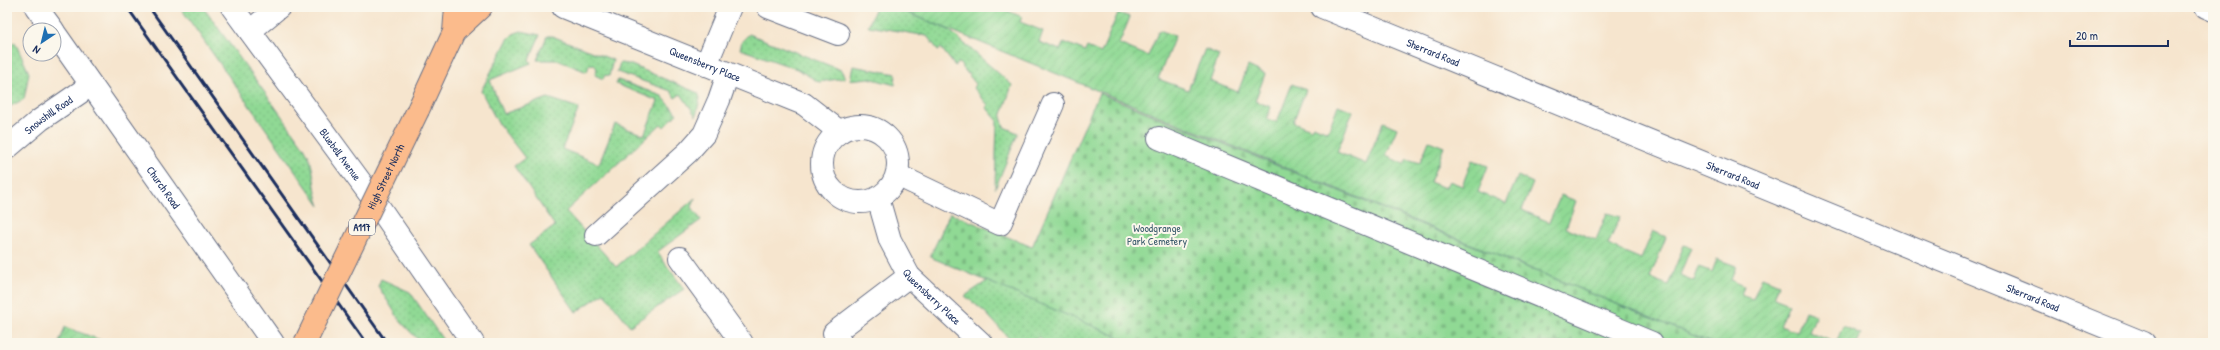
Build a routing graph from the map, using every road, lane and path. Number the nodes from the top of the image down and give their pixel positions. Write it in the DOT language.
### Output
graph roads {
  1 [pos="36,7"];
  2 [pos="232,7"];
  3 [pos="279,7"];
  4 [pos="456,7"];
  5 [pos="481,7"];
  6 [pos="563,7"];
  7 [pos="730,7"];
  8 [pos="768,7"];
  9 [pos="1322,7"];
  10 [pos="2206,7"];
  11 [pos="2213,10"];
  12 [pos="47,22"];
  13 [pos="250,31"];
  14 [pos="454,32"];
  15 [pos="838,34"];
  16 [pos="62,44"];
  17 [pos="706,65"];
  18 [pos="728,74"];
  19 [pos="91,84"];
  20 [pos="1053,104"];
  21 [pos="840,132"];
  22 [pos="1159,138"];
  23 [pos="7,148"];
  24 [pos="897,175"];
  25 [pos="878,198"];
  26 [pos="596,235"];
  27 [pos="680,258"];
  28 [pos="909,276"];
  29 [pos="273,343"];
  30 [pos="305,343"];
  31 [pos="473,343"];
  32 [pos="742,343"];
  33 [pos="841,343"];
  34 [pos="981,343"];
  35 [pos="1652,343"];
  36 [pos="2144,343"];
  1 -- 12 [label="street, Church Road"];
  2 -- 13 [label="street, Bluebell Avenue"];
  3 -- 13 [label="street"];
  4 -- 14 [label="main road, High Street North / A117"];
  5 -- 14 [label="main road, High Street North / A117"];
  6 -- 17 [label="street, Queensberry Place"];
  7 -- 17 [label="street"];
  8 -- 15 [label="street"];
  9 -- 36 [label="street, Sherrard Road"];
  10 -- 11 [label="street"];
  13 -- 31 [label="street, Bluebell Avenue"];
  14 -- 30 [label="main road, High Street North / A117, bridge"];
  16 -- 19 [label="street, Church Road"];
  17 -- 18 [label="street, Queensberry Place"];
  18 -- 21 [label="street, Queensberry Place"];
  18 -- 26 [label="street"];
  19 -- 23 [label="street, Snowshill Road"];
  19 -- 29 [label="street, Church Road"];
  20 -- 24 [label="street"];
  21 -- 24 [label="street"];
  21 -- 25 [label="street"];
  22 -- 35 [label="street"];
  24 -- 25 [label="street"];
  25 -- 28 [label="street, Queensberry Place"];
  27 -- 32 [label="street"];
  28 -- 33 [label="street"];
  28 -- 34 [label="street, Queensberry Place"];
}
